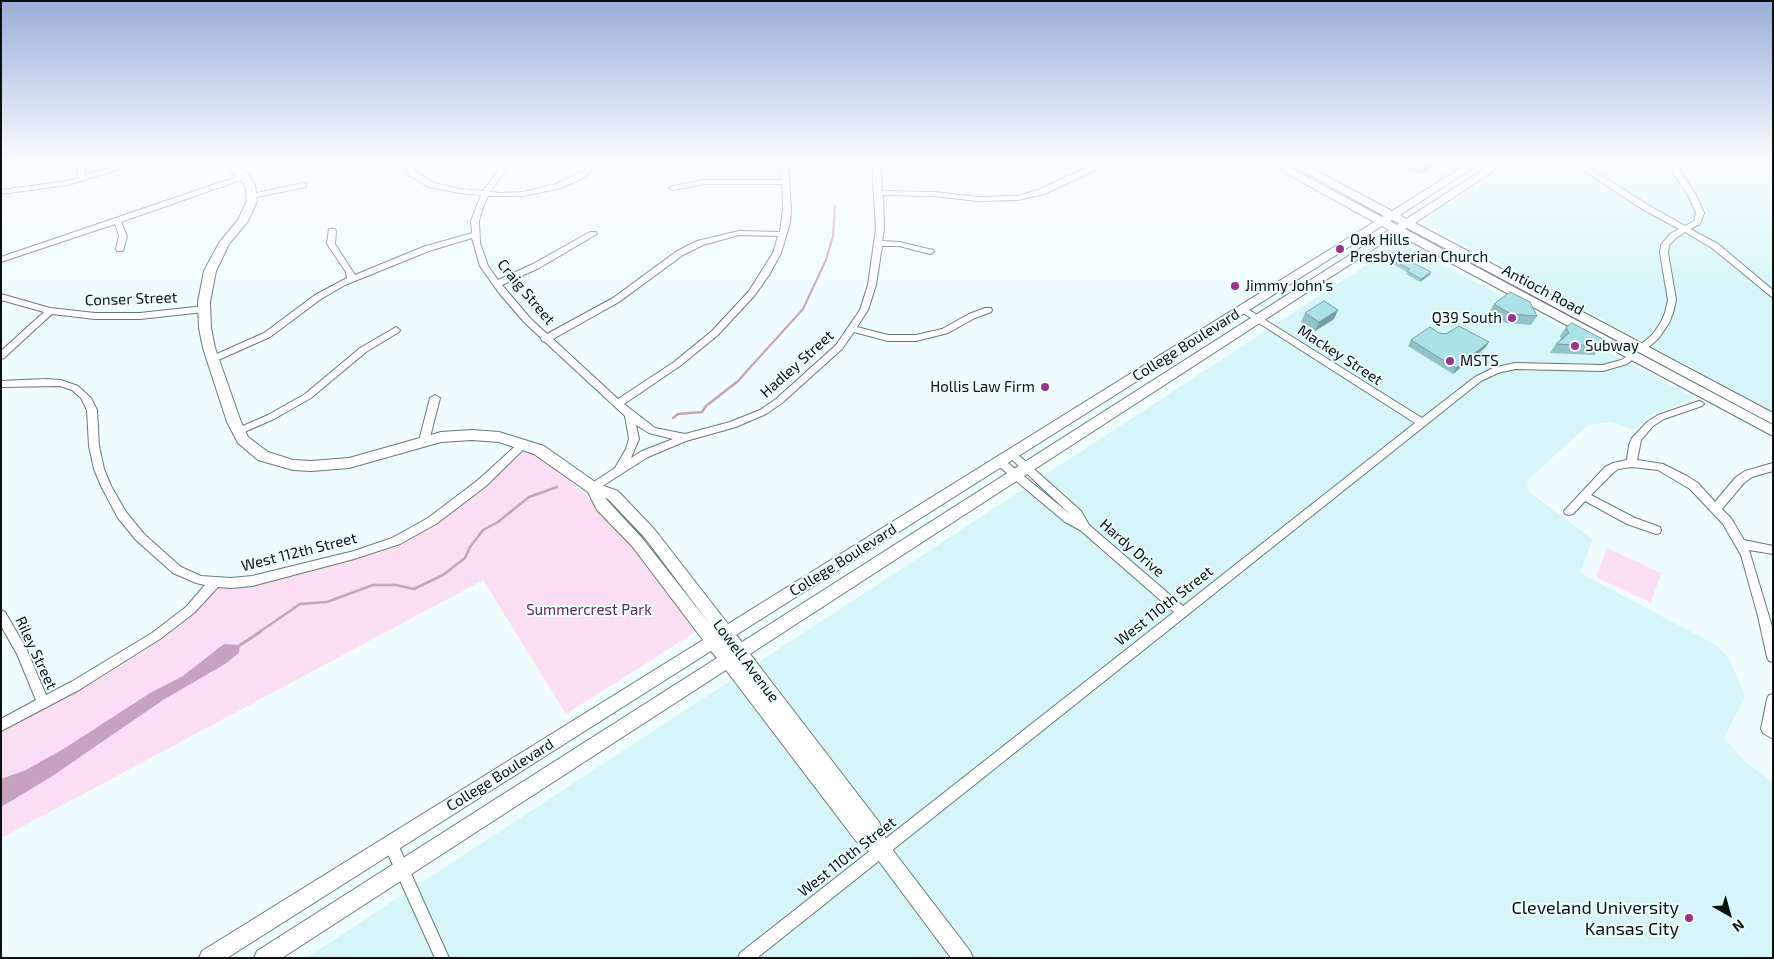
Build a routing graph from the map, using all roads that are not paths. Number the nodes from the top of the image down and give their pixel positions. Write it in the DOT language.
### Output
graph roads {
  1 [pos="156,207"];
  2 [pos="249,207"];
  3 [pos="479,207"];
  4 [pos="787,207"];
  5 [pos="879,207"];
  6 [pos="1361,207"];
  7 [pos="1367,207"];
  8 [pos="1416,207"];
  9 [pos="1423,207"];
  10 [pos="1645,207"];
  11 [pos="1697,207"];
  12 [pos="117,220"];
  13 [pos="1394,223"];
  14 [pos="1684,228"];
  15 [pos="332,231"];
  16 [pos="593,234"];
  17 [pos="784,234"];
  18 [pos="475,235"];
  19 [pos="878,243"];
  20 [pos="120,249"];
  21 [pos="930,252"];
  22 [pos="1,260"];
  23 [pos="351,279"];
  24 [pos="497,284"];
  25 [pos="1773,295"];
  26 [pos="1,297"];
  27 [pos="204,309"];
  28 [pos="1244,309"];
  29 [pos="988,310"];
  30 [pos="50,311"];
  31 [pos="1258,319"];
  32 [pos="853,329"];
  33 [pos="396,330"];
  34 [pos="545,339"];
  35 [pos="1637,352"];
  36 [pos="1,356"];
  37 [pos="212,359"];
  38 [pos="1,384"];
  39 [pos="435,398"];
  40 [pos="617,404"];
  41 [pos="1699,404"];
  42 [pos="630,415"];
  43 [pos="1773,419"];
  44 [pos="1422,423"];
  45 [pos="239,431"];
  46 [pos="1773,431"];
  47 [pos="684,438"];
  48 [pos="424,441"];
  49 [pos="524,444"];
  50 [pos="1005,458"];
  51 [pos="1632,463"];
  52 [pos="1773,467"];
  53 [pos="619,470"];
  54 [pos="1020,471"];
  55 [pos="593,488"];
  56 [pos="1584,496"];
  57 [pos="1716,508"];
  58 [pos="1569,511"];
  59 [pos="1656,530"];
  60 [pos="1741,544"];
  61 [pos="1773,550"];
  62 [pos="215,582"];
  63 [pos="1182,612"];
  64 [pos="1,615"];
  65 [pos="720,639"];
  66 [pos="1771,641"];
  67 [pos="733,656"];
  68 [pos="1773,657"];
  69 [pos="1773,699"];
  70 [pos="43,703"];
  71 [pos="1,724"];
  72 [pos="1773,734"];
  73 [pos="390,843"];
  74 [pos="881,850"];
  75 [pos="402,869"];
  76 [pos="209,958"];
  77 [pos="264,958"];
  78 [pos="442,958"];
  79 [pos="746,958"];
  80 [pos="963,958"];
  1 -- 12 [label="street"];
  2 -- 27 [label="main road, Lowell Avenue"];
  3 -- 18 [label="street, Craig Street"];
  4 -- 17 [label="street"];
  5 -- 19 [label="street, Hadley Street"];
  6 -- 13 [label="main road, Antioch Road"];
  7 -- 13 [label="main road, Antioch Road"];
  8 -- 13 [label="main road, College Boulevard"];
  9 -- 13 [label="main road, College Boulevard"];
  10 -- 14 [label="street"];
  11 -- 14 [label="street, West 110th Street"];
  12 -- 20 [label="street"];
  12 -- 22 [label="street"];
  13 -- 28 [label="main road, College Boulevard"];
  13 -- 31 [label="main road, College Boulevard"];
  13 -- 35 [label="main road, Antioch Road"];
  13 -- 35 [label="main road, Antioch Road"];
  14 -- 25 [label="street"];
  14 -- 35 [label="street, West 110th Street"];
  15 -- 23 [label="street"];
  16 -- 24 [label="street"];
  17 -- 34 [label="street"];
  17 -- 40 [label="street"];
  18 -- 23 [label="street"];
  18 -- 24 [label="street, Craig Street"];
  19 -- 21 [label="street"];
  19 -- 32 [label="street, Hadley Street"];
  23 -- 37 [label="street"];
  24 -- 34 [label="street, Craig Street"];
  26 -- 30 [label="street, Conser Street"];
  27 -- 30 [label="street, Conser Street"];
  27 -- 37 [label="main road, Lowell Avenue"];
  28 -- 31 [label="street, Mackey Street"];
  28 -- 50 [label="main road, College Boulevard"];
  29 -- 32 [label="street"];
  30 -- 36 [label="street"];
  31 -- 44 [label="street, Mackey Street"];
  31 -- 54 [label="main road, College Boulevard"];
  32 -- 47 [label="street, Hadley Street"];
  33 -- 45 [label="street"];
  34 -- 40 [label="street, Craig Street"];
  35 -- 43 [label="main road"];
  35 -- 44 [label="street, West 110th Street"];
  35 -- 46 [label="main road, Antioch Road"];
  37 -- 45 [label="main road, Lowell Avenue"];
  38 -- 62 [label="street, West 112th Street"];
  39 -- 48 [label="street"];
  40 -- 42 [label="street, Craig Street"];
  41 -- 51 [label="street"];
  42 -- 47 [label="street, Craig Street"];
  42 -- 53 [label="street"];
  44 -- 63 [label="street, West 110th Street"];
  45 -- 48 [label="main road, Lowell Avenue"];
  47 -- 53 [label="street, Hadley Street"];
  48 -- 49 [label="main road, Lowell Avenue"];
  49 -- 55 [label="main road, Lowell Avenue"];
  49 -- 62 [label="street, West 112th Street"];
  50 -- 54 [label="street, Hardy Drive"];
  50 -- 65 [label="main road, College Boulevard"];
  51 -- 56 [label="street"];
  51 -- 57 [label="street"];
  52 -- 57 [label="street"];
  53 -- 55 [label="street, Hadley Street"];
  54 -- 63 [label="street, Hardy Drive"];
  54 -- 67 [label="main road, College Boulevard"];
  55 -- 65 [label="main road, Lowell Avenue"];
  56 -- 58 [label="street"];
  56 -- 59 [label="street"];
  57 -- 60 [label="street"];
  60 -- 61 [label="street"];
  60 -- 66 [label="street"];
  62 -- 70 [label="street"];
  63 -- 74 [label="street, West 110th Street"];
  64 -- 70 [label="street, Riley Street"];
  65 -- 67 [label="main road, Lowell Avenue"];
  65 -- 73 [label="main road, College Boulevard"];
  66 -- 68 [label="street"];
  67 -- 74 [label="main road, Lowell Avenue"];
  67 -- 75 [label="main road, College Boulevard"];
  69 -- 72 [label="street"];
  70 -- 71 [label="street"];
  73 -- 75 [label="street"];
  73 -- 76 [label="main road, College Boulevard"];
  74 -- 79 [label="street, West 110th Street"];
  74 -- 80 [label="main road, Lowell Avenue"];
  75 -- 77 [label="main road, College Boulevard"];
  75 -- 78 [label="street"];
}
